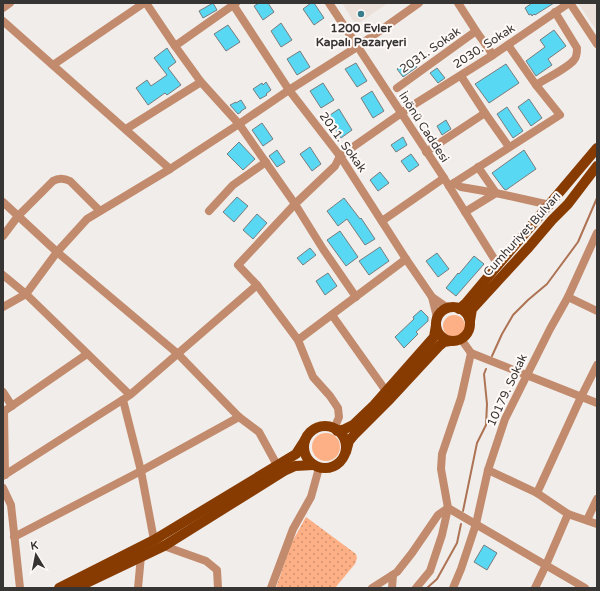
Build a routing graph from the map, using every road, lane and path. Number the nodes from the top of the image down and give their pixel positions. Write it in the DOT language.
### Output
graph roads {
  1 [pos="145,3"];
  2 [pos="329,3"];
  3 [pos="419,3"];
  4 [pos="458,3"];
  5 [pos="569,3"];
  6 [pos="234,4"];
  7 [pos="555,12"];
  8 [pos="3,21"];
  9 [pos="476,31"];
  10 [pos="597,44"];
  11 [pos="508,45"];
  12 [pos="175,46"];
  13 [pos="357,47"];
  14 [pos="493,55"];
  15 [pos="53,65"];
  16 [pos="461,76"];
  17 [pos="201,82"];
  18 [pos="536,85"];
  19 [pos="397,88"];
  20 [pos="289,90"];
  21 [pos="485,113"];
  22 [pos="401,114"];
  23 [pos="239,124"];
  24 [pos="126,129"];
  25 [pos="509,147"];
  26 [pos="597,148"];
  27 [pos="426,152"];
  28 [pos="340,156"];
  29 [pos="266,162"];
  30 [pos="597,166"];
  31 [pos="478,167"];
  32 [pos="170,169"];
  33 [pos="444,178"];
  34 [pos="451,185"];
  35 [pos="496,193"];
  36 [pos="3,202"];
  37 [pos="296,204"];
  38 [pos="550,205"];
  39 [pos="100,211"];
  40 [pos="209,211"];
  41 [pos="465,212"];
  42 [pos="18,216"];
  43 [pos="382,221"];
  44 [pos="3,236"];
  45 [pos="596,239"];
  46 [pos="57,252"];
  47 [pos="406,259"];
  48 [pos="498,266"];
  49 [pos="3,275"];
  50 [pos="257,285"];
  51 [pos="26,294"];
  52 [pos="356,297"];
  53 [pos="432,297"];
  54 [pos="568,297"];
  55 [pos="3,307"];
  56 [pos="457,308"];
  57 [pos="597,311"];
  58 [pos="332,315"];
  59 [pos="470,321"];
  60 [pos="437,322"];
  61 [pos="461,339"];
  62 [pos="298,340"];
  63 [pos="450,341"];
  64 [pos="471,352"];
  65 [pos="87,354"];
  66 [pos="178,354"];
  67 [pos="597,365"];
  68 [pos="527,375"];
  69 [pos="386,391"];
  70 [pos="3,392"];
  71 [pos="581,397"];
  72 [pos="127,398"];
  73 [pos="597,403"];
  74 [pos="12,406"];
  75 [pos="3,412"];
  76 [pos="239,417"];
  77 [pos="336,430"];
  78 [pos="305,440"];
  79 [pos="346,452"];
  80 [pos="278,465"];
  81 [pos="316,466"];
  82 [pos="488,470"];
  83 [pos="140,471"];
  84 [pos="4,475"];
  85 [pos="3,488"];
  86 [pos="537,493"];
  87 [pos="597,499"];
  88 [pos="448,508"];
  89 [pos="568,514"];
  90 [pos="587,520"];
  91 [pos="476,524"];
  92 [pos="597,524"];
  93 [pos="14,537"];
  94 [pos="154,540"];
  95 [pos="164,546"];
  96 [pos="141,556"];
  97 [pos="546,565"];
  98 [pos="393,574"];
  99 [pos="20,588"];
  100 [pos="58,588"];
  101 [pos="76,588"];
  102 [pos="138,588"];
  103 [pos="218,588"];
  104 [pos="271,588"];
  105 [pos="372,588"];
  106 [pos="392,588"];
  107 [pos="416,588"];
  108 [pos="453,588"];
  109 [pos="536,588"];
  110 [pos="585,588"];
  1 -- 12 [label="street"];
  1 -- 15 [label="street"];
  2 -- 13 [label="street, İnönü Caddesi"];
  3 -- 13 [label="street"];
  4 -- 9 [label="street"];
  5 -- 7 [label="street, 2030. Sokak"];
  5 -- 10 [label="street"];
  6 -- 12 [label="street"];
  6 -- 20 [label="street, 2011. Sokak"];
  7 -- 11 [label="street, 2030. Sokak"];
  7 -- 18 [label="street"];
  8 -- 15 [label="street"];
  9 -- 14 [label="street"];
  9 -- 19 [label="street, 2031. Sokak"];
  11 -- 14 [label="street, 2030. Sokak"];
  11 -- 18 [label="street"];
  12 -- 17 [label="street"];
  13 -- 20 [label="street"];
  13 -- 22 [label="street, İnönü Caddesi"];
  14 -- 16 [label="street, 2030. Sokak"];
  15 -- 24 [label="street"];
  16 -- 21 [label="street"];
  16 -- 22 [label="street, 2030. Sokak"];
  17 -- 23 [label="street"];
  17 -- 24 [label="street"];
  18 -- 25 [label="street"];
  20 -- 23 [label="street"];
  20 -- 28 [label="street, 2011. Sokak"];
  21 -- 25 [label="street"];
  21 -- 27 [label="street"];
  22 -- 27 [label="street, İnönü Caddesi"];
  22 -- 28 [label="street, 2030. Sokak"];
  23 -- 29 [label="street"];
  23 -- 32 [label="street"];
  24 -- 32 [label="street"];
  25 -- 31 [label="street"];
  26 -- 38 [label="main road"];
  27 -- 33 [label="street, İnönü Caddesi"];
  28 -- 37 [label="street"];
  28 -- 43 [label="street, 2011. Sokak"];
  29 -- 37 [label="street"];
  29 -- 40 [label="street"];
  30 -- 59 [label="main road, Cumhuriyet Bulvarı"];
  31 -- 34 [label="street"];
  31 -- 35 [label="street"];
  32 -- 39 [label="street"];
  33 -- 34 [label="street, İnönü Caddesi"];
  33 -- 43 [label="street"];
  34 -- 35 [label="street"];
  34 -- 41 [label="street, İnönü Caddesi"];
  35 -- 38 [label="street"];
  35 -- 41 [label="street"];
  36 -- 42 [label="street"];
  37 -- 50 [label="street"];
  37 -- 52 [label="street"];
  38 -- 48 [label="main road"];
  39 -- 42 [label="street"];
  39 -- 46 [label="street"];
  41 -- 48 [label="street, İnönü Caddesi"];
  42 -- 44 [label="street"];
  42 -- 46 [label="street"];
  43 -- 47 [label="street, 2011. Sokak"];
  45 -- 54 [label="street, 10179. Sokak"];
  46 -- 51 [label="street"];
  46 -- 66 [label="street"];
  47 -- 52 [label="street"];
  47 -- 53 [label="street, 2011. Sokak"];
  48 -- 56 [label="main road"];
  49 -- 51 [label="street"];
  50 -- 62 [label="street"];
  50 -- 66 [label="street"];
  51 -- 55 [label="street"];
  51 -- 65 [label="street"];
  52 -- 58 [label="street"];
  53 -- 56 [label="street"];
  53 -- 60 [label="street"];
  54 -- 57 [label="street"];
  54 -- 68 [label="street, 10179. Sokak"];
  56 -- 59 [label="main road"];
  56 -- 60 [label="main road"];
  58 -- 62 [label="street"];
  58 -- 69 [label="street"];
  59 -- 61 [label="main road"];
  60 -- 63 [label="main road"];
  60 -- 69 [label="main road"];
  61 -- 63 [label="main road"];
  61 -- 64 [label="street"];
  62 -- 77 [label="street"];
  63 -- 79 [label="main road"];
  64 -- 68 [label="street"];
  64 -- 88 [label="street"];
  65 -- 72 [label="street"];
  65 -- 74 [label="street"];
  66 -- 72 [label="street"];
  66 -- 76 [label="street"];
  67 -- 71 [label="street"];
  68 -- 71 [label="street"];
  68 -- 82 [label="street, 10179. Sokak"];
  69 -- 77 [label="main road"];
  70 -- 74 [label="street"];
  71 -- 73 [label="street"];
  71 -- 86 [label="street"];
  72 -- 83 [label="street"];
  72 -- 84 [label="street"];
  74 -- 75 [label="street"];
  75 -- 84 [label="street"];
  76 -- 80 [label="street"];
  76 -- 83 [label="street"];
  77 -- 78 [label="main road"];
  77 -- 79 [label="main road"];
  78 -- 80 [label="main road"];
  78 -- 81 [label="main road"];
  79 -- 81 [label="main road"];
  80 -- 94 [label="main road"];
  81 -- 95 [label="main road"];
  81 -- 104 [label="street"];
  82 -- 86 [label="street"];
  82 -- 91 [label="street, 10179. Sokak"];
  83 -- 93 [label="street"];
  83 -- 94 [label="street"];
  85 -- 93 [label="street"];
  86 -- 89 [label="street"];
  87 -- 90 [label="street"];
  88 -- 91 [label="street"];
  88 -- 98 [label="street"];
  88 -- 107 [label="street"];
  89 -- 90 [label="street"];
  89 -- 97 [label="street"];
  90 -- 92 [label="street"];
  91 -- 97 [label="street"];
  91 -- 108 [label="street, 10179. Sokak"];
  93 -- 99 [label="street"];
  94 -- 95 [label="street"];
  94 -- 100 [label="main road"];
  95 -- 96 [label="main road"];
  95 -- 103 [label="street"];
  96 -- 101 [label="main road"];
  96 -- 102 [label="street"];
  97 -- 109 [label="street"];
  97 -- 110 [label="street"];
  98 -- 105 [label="street"];
  98 -- 106 [label="street"];
}
